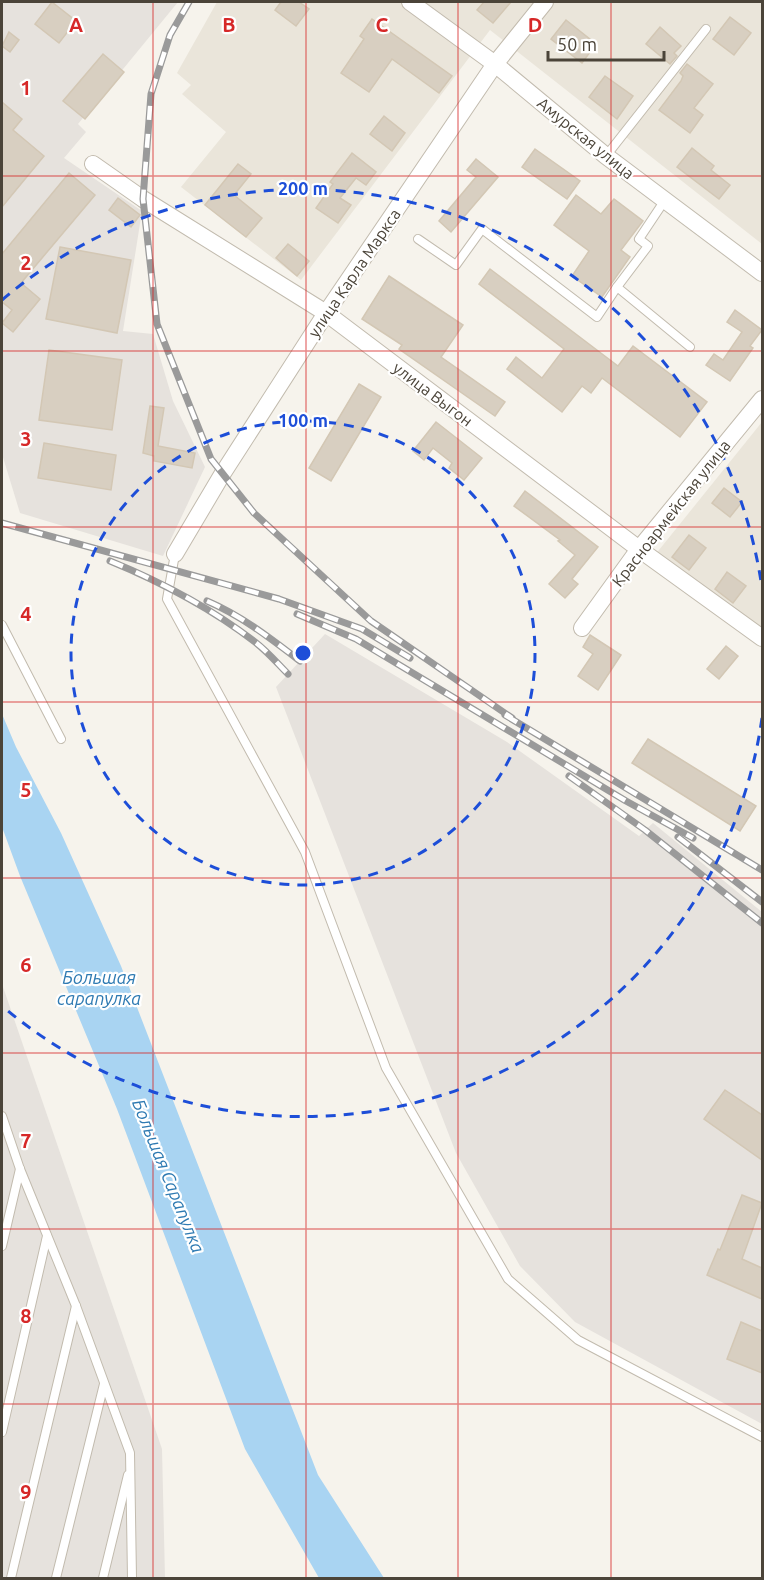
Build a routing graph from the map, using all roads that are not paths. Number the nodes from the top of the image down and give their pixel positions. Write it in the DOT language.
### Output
graph roads {
  1 [pos="410,2"];
  2 [pos="545,2"];
  3 [pos="706,29"];
  4 [pos="495,64"];
  5 [pos="606,156"];
  6 [pos="93,164"];
  7 [pos="665,200"];
  8 [pos="418,239"];
  9 [pos="762,273"];
  10 [pos="617,287"];
  11 [pos="326,313"];
  12 [pos="690,347"];
  13 [pos="762,399"];
  14 [pos="639,549"];
  15 [pos="175,554"];
  16 [pos="2,625"];
  17 [pos="582,628"];
  18 [pos="762,638"];
  19 [pos="61,739"];
  20 [pos="2,1116"];
  21 [pos="20,1168"];
  22 [pos="47,1236"];
  23 [pos="2,1246"];
  24 [pos="76,1306"];
  25 [pos="105,1384"];
  26 [pos="2,1432"];
  27 [pos="762,1437"];
  28 [pos="132,1460"];
  29 [pos="11,1578"];
  30 [pos="56,1578"];
  31 [pos="103,1578"];
  32 [pos="132,1578"];
  1 -- 4 [label="street, Амурская улица"];
  2 -- 4 [label="street, улица Карла Маркса"];
  3 -- 5 [label="lane"];
  4 -- 5 [label="street, Амурская улица"];
  4 -- 11 [label="street, улица Карла Маркса"];
  5 -- 7 [label="street, Амурская улица"];
  6 -- 11 [label="street, улица Выгон"];
  7 -- 9 [label="street, Амурская улица"];
  7 -- 10 [label="lane"];
  8 -- 10 [label="lane"];
  10 -- 12 [label="lane"];
  11 -- 14 [label="street, улица Выгон"];
  11 -- 15 [label="street, улица Карла Маркса"];
  13 -- 14 [label="street, Красноармейская улица"];
  14 -- 17 [label="street, Красноармейская улица"];
  14 -- 18 [label="street, улица Выгон"];
  15 -- 27 [label="lane"];
  16 -- 19 [label="lane"];
  20 -- 21 [label="lane"];
  21 -- 22 [label="lane"];
  21 -- 23 [label="lane"];
  22 -- 24 [label="lane"];
  22 -- 26 [label="lane"];
  24 -- 25 [label="lane"];
  24 -- 29 [label="lane"];
  25 -- 28 [label="lane"];
  25 -- 30 [label="lane"];
  28 -- 31 [label="lane"];
  28 -- 32 [label="lane"];
}
